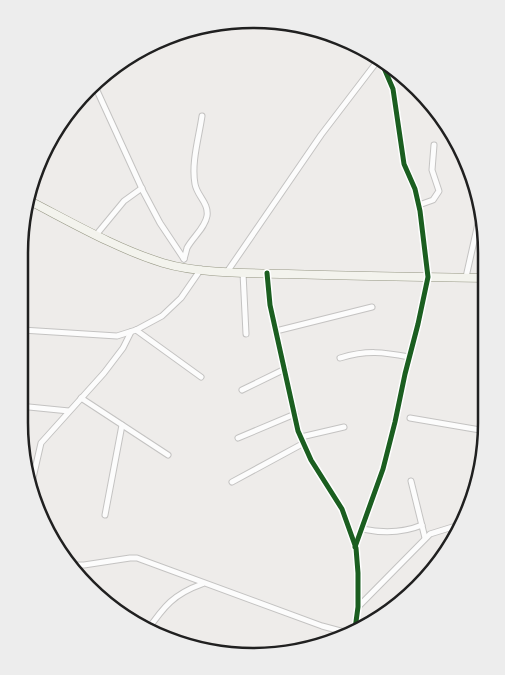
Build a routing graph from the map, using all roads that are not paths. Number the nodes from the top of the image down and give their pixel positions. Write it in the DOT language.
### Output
graph roads {
  1 [pos="376,64"];
  2 [pos="385,71"];
  3 [pos="97,90"];
  4 [pos="202,116"];
  5 [pos="434,145"];
  6 [pos="142,188"];
  7 [pos="33,203"];
  8 [pos="419,205"];
  9 [pos="476,230"];
  10 [pos="96,235"];
  11 [pos="182,263"];
  12 [pos="201,269"];
  13 [pos="227,272"];
  14 [pos="243,273"];
  15 [pos="267,274"];
  16 [pos="428,277"];
  17 [pos="466,277"];
  18 [pos="478,278"];
  19 [pos="372,307"];
  20 [pos="28,330"];
  21 [pos="134,331"];
  22 [pos="276,331"];
  23 [pos="246,334"];
  24 [pos="409,357"];
  25 [pos="340,358"];
  26 [pos="285,369"];
  27 [pos="201,377"];
  28 [pos="242,390"];
  29 [pos="81,398"];
  30 [pos="28,407"];
  31 [pos="69,411"];
  32 [pos="295,414"];
  33 [pos="410,418"];
  34 [pos="122,425"];
  35 [pos="344,427"];
  36 [pos="477,430"];
  37 [pos="238,438"];
  38 [pos="303,440"];
  39 [pos="168,455"];
  40 [pos="34,474"];
  41 [pos="411,481"];
  42 [pos="232,482"];
  43 [pos="105,516"];
  44 [pos="422,525"];
  45 [pos="451,528"];
  46 [pos="362,529"];
  47 [pos="425,538"];
  48 [pos="355,547"];
  49 [pos="78,565"];
  50 [pos="202,584"];
  51 [pos="358,608"];
  52 [pos="356,622"];
  53 [pos="152,624"];
  54 [pos="338,630"];
  1 -- 13 [label="street"];
  2 -- 8 [label="street"];
  3 -- 6 [label="street"];
  4 -- 11 [label="street"];
  5 -- 8 [label="street"];
  6 -- 10 [label="street"];
  6 -- 11 [label="street"];
  7 -- 10 [label="main road"];
  8 -- 16 [label="street"];
  9 -- 17 [label="street"];
  10 -- 11 [label="main road"];
  11 -- 12 [label="main road"];
  12 -- 13 [label="main road"];
  12 -- 21 [label="street"];
  13 -- 14 [label="main road"];
  14 -- 15 [label="main road"];
  14 -- 23 [label="street"];
  15 -- 16 [label="main road"];
  15 -- 22 [label="street"];
  16 -- 17 [label="main road"];
  16 -- 24 [label="street"];
  17 -- 18 [label="main road"];
  19 -- 22 [label="street"];
  20 -- 21 [label="street"];
  21 -- 27 [label="street"];
  21 -- 29 [label="street"];
  22 -- 26 [label="street"];
  24 -- 25 [label="street"];
  24 -- 46 [label="street"];
  26 -- 28 [label="street"];
  26 -- 32 [label="street"];
  29 -- 31 [label="street"];
  29 -- 34 [label="street"];
  30 -- 31 [label="street"];
  31 -- 40 [label="street"];
  32 -- 37 [label="street"];
  32 -- 38 [label="street"];
  33 -- 36 [label="street"];
  34 -- 39 [label="street"];
  34 -- 43 [label="street"];
  35 -- 38 [label="street"];
  38 -- 42 [label="street"];
  38 -- 48 [label="street"];
  41 -- 44 [label="street"];
  44 -- 46 [label="street"];
  44 -- 47 [label="street"];
  45 -- 47 [label="street"];
  46 -- 48 [label="street"];
  47 -- 51 [label="street"];
  48 -- 51 [label="street"];
  49 -- 50 [label="street"];
  50 -- 53 [label="street"];
  50 -- 54 [label="street"];
  51 -- 52 [label="street"];
}
